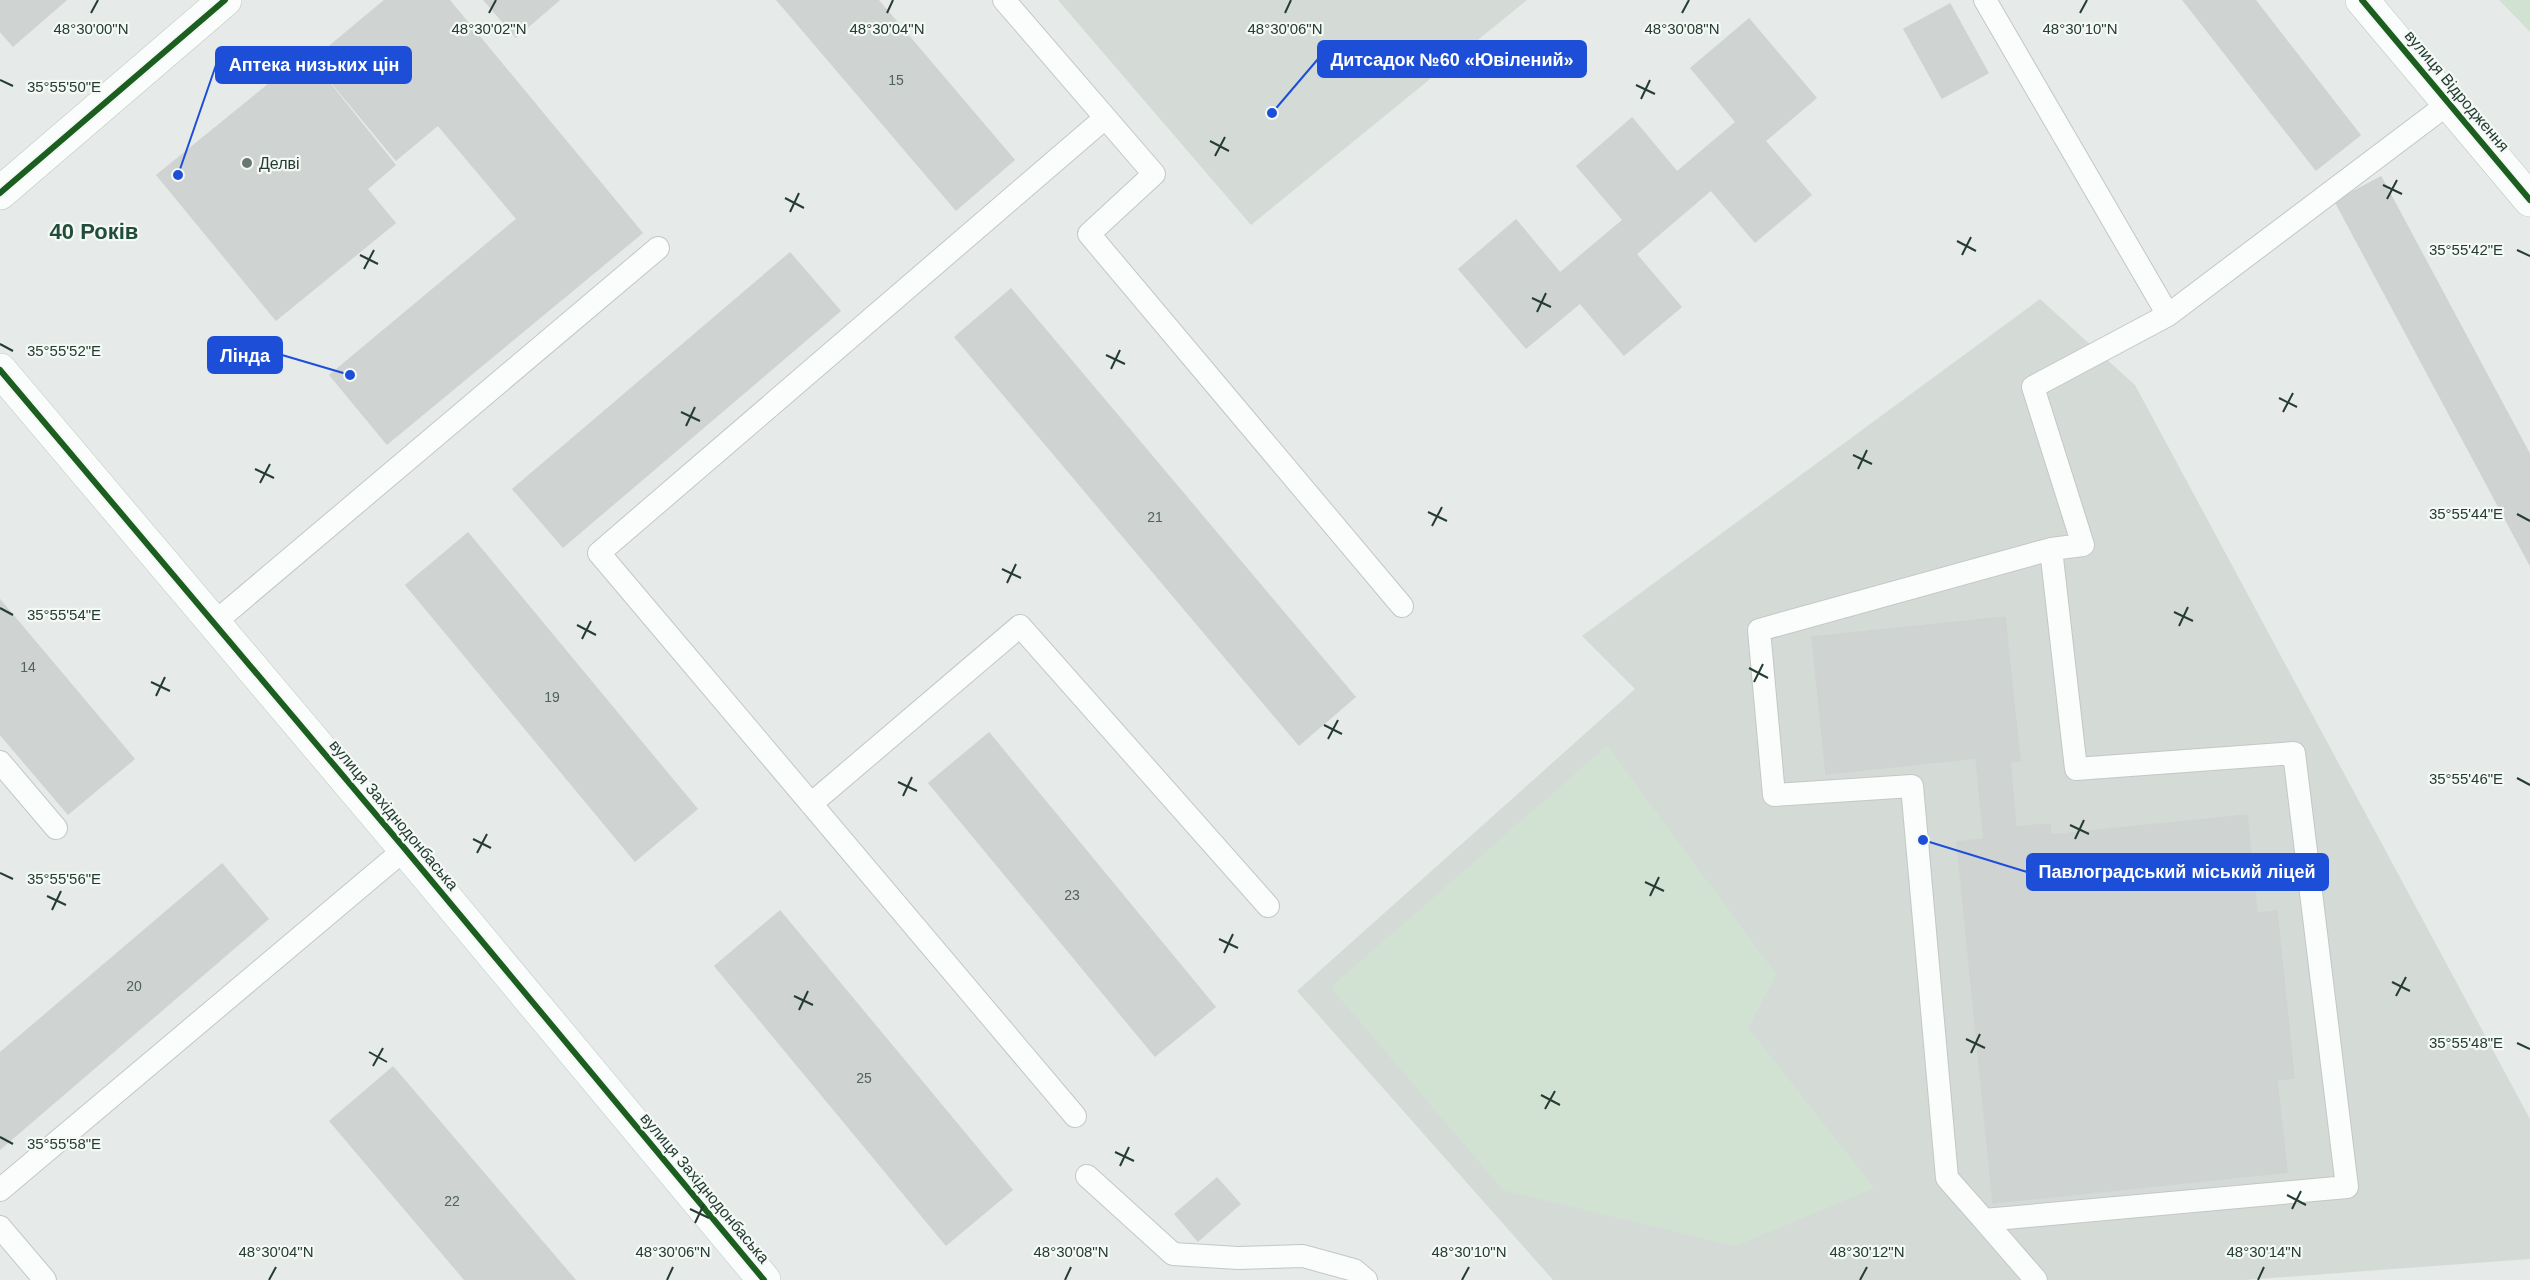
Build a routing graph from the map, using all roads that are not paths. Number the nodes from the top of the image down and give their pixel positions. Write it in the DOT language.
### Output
graph roads {
  1 [pos="225,0"];
  2 [pos="1004,0"];
  3 [pos="1985,0"];
  4 [pos="2362,0"];
  5 [pos="2449,103"];
  6 [pos="1105,118"];
  7 [pos="0,193"];
  8 [pos="2530,200"];
  9 [pos="658,248"];
  10 [pos="2168,315"];
  11 [pos="0,370"];
  12 [pos="2051,549"];
  13 [pos="1402,606"];
  14 [pos="214,623"];
  15 [pos="0,762"];
  16 [pos="811,804"];
  17 [pos="56,828"];
  18 [pos="405,849"];
  19 [pos="1268,906"];
  20 [pos="1075,1116"];
  21 [pos="1087,1176"];
  22 [pos="0,1190"];
  23 [pos="1984,1220"];
  24 [pos="0,1227"];
  25 [pos="40,1278"];
  26 [pos="764,1280"];
  27 [pos="1366,1280"];
  28 [pos="2036,1280"];
  1 -- 7 [label="street"];
  2 -- 6 [label="lane"];
  3 -- 10 [label="lane"];
  4 -- 5 [label="street, вулиця Відродження"];
  5 -- 8 [label="street, вулиця Відродження"];
  5 -- 10 [label="lane"];
  6 -- 13 [label="lane"];
  6 -- 16 [label="lane"];
  9 -- 14 [label="lane"];
  10 -- 12 [label="lane"];
  11 -- 14 [label="street, вулиця Західнодонбаська"];
  12 -- 23 [label="lane"];
  12 -- 23 [label="lane"];
  14 -- 18 [label="street, вулиця Західнодонбаська"];
  15 -- 17 [label="lane"];
  16 -- 19 [label="lane"];
  16 -- 20 [label="lane"];
  18 -- 22 [label="lane"];
  18 -- 26 [label="street, вулиця Західнодонбаська"];
  21 -- 27 [label="lane"];
  23 -- 28 [label="lane"];
  24 -- 25 [label="lane"];
}
